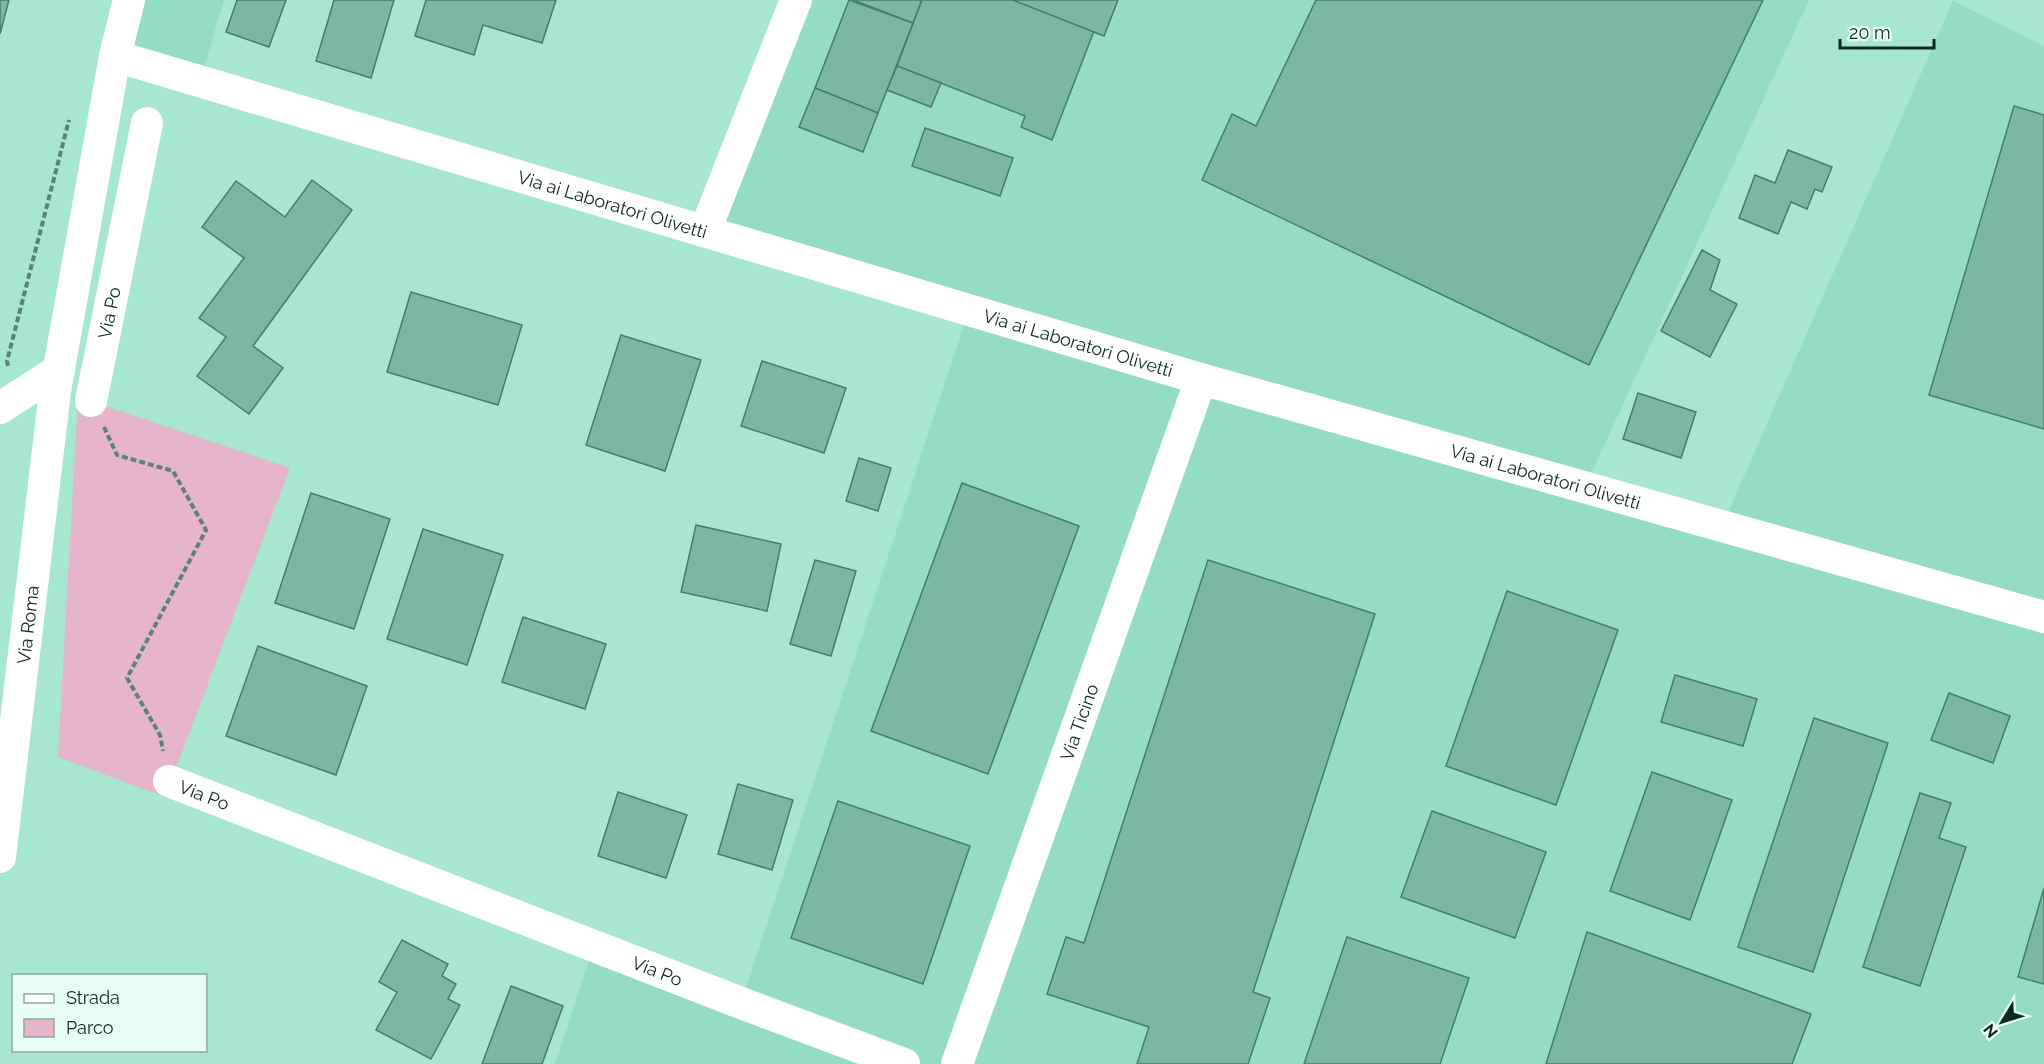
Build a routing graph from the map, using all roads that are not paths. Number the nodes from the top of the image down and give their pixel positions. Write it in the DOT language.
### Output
graph roads {
  1 [pos="129,0"];
  2 [pos="796,0"];
  3 [pos="115,56"];
  4 [pos="147,123"];
  5 [pos="705,231"];
  6 [pos="72,288"];
  7 [pos="114,290"];
  8 [pos="1201,379"];
  9 [pos="57,380"];
  10 [pos="91,401"];
  11 [pos="7,403"];
  12 [pos="2044,617"];
  13 [pos="169,781"];
  14 [pos="0,857"];
  15 [pos="904,1064"];
  16 [pos="957,1064"];
  1 -- 3 [label="street, Via Roma"];
  2 -- 5 [label="street"];
  3 -- 5 [label="street, Via ai Laboratori Olivetti"];
  3 -- 6 [label="street, Via Roma"];
  4 -- 7 [label="street, Via Po"];
  5 -- 8 [label="street, Via ai Laboratori Olivetti"];
  6 -- 7 [label="street"];
  6 -- 9 [label="street, Via Roma"];
  7 -- 10 [label="street, Via Po"];
  8 -- 12 [label="street, Via ai Laboratori Olivetti"];
  8 -- 16 [label="street, Via Ticino"];
  9 -- 11 [label="street"];
  9 -- 14 [label="street, Via Roma"];
  13 -- 15 [label="street, Via Po"];
}
